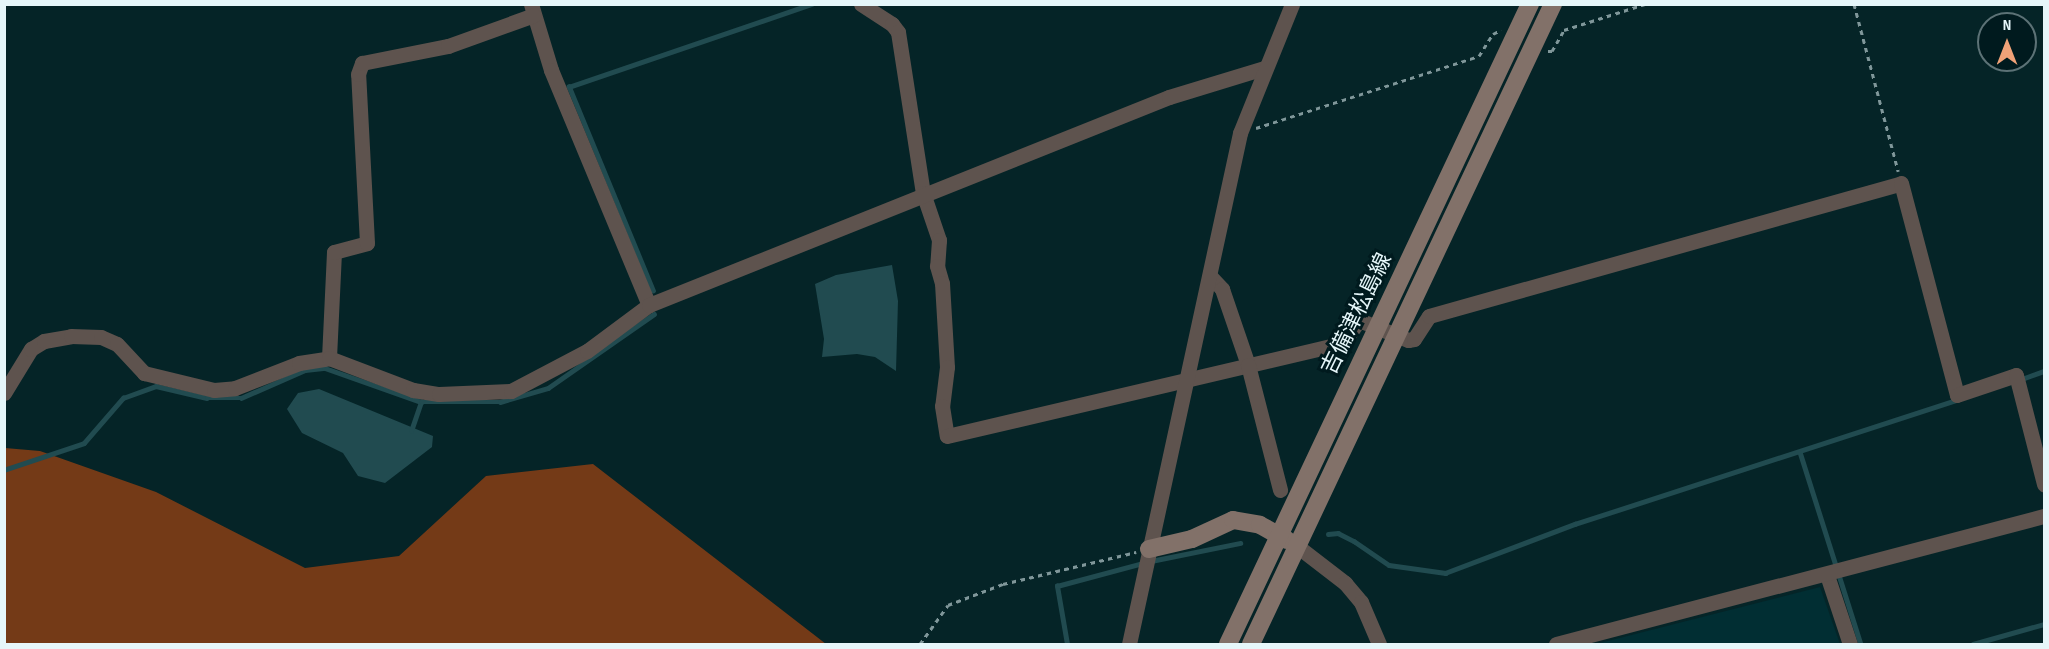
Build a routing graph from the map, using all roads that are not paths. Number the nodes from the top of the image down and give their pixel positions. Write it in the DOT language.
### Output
graph roads {
  1 [pos="861,4"];
  2 [pos="1292,4"];
  3 [pos="1530,4"];
  4 [pos="1553,4"];
  5 [pos="533,10"];
  6 [pos="1264,68"];
  7 [pos="923,193"];
  8 [pos="1210,276"];
  9 [pos="649,305"];
  10 [pos="1378,325"];
  11 [pos="1396,336"];
  12 [pos="329,358"];
  13 [pos="1248,365"];
  14 [pos="1186,382"];
  15 [pos="4,393"];
  16 [pos="2044,484"];
  17 [pos="1280,490"];
  18 [pos="2044,516"];
  19 [pos="1278,534"];
  20 [pos="1297,546"];
  21 [pos="1148,557"];
  22 [pos="1834,573"];
  23 [pos="1129,645"];
  24 [pos="1228,645"];
  25 [pos="1251,645"];
  26 [pos="1379,645"];
  27 [pos="1556,645"];
  28 [pos="1850,645"];
  1 -- 7 [label="street"];
  2 -- 6 [label="street"];
  3 -- 10 [label="main road, 吉備津松島線"];
  4 -- 11 [label="main road, 吉備津松島線"];
  5 -- 9 [label="street"];
  5 -- 12 [label="street"];
  6 -- 7 [label="street"];
  6 -- 8 [label="street"];
  7 -- 9 [label="street"];
  7 -- 14 [label="street"];
  8 -- 13 [label="street"];
  8 -- 14 [label="street"];
  9 -- 12 [label="street"];
  10 -- 11 [label="street"];
  10 -- 13 [label="street"];
  10 -- 19 [label="main road, 吉備津松島線"];
  11 -- 16 [label="street"];
  11 -- 20 [label="main road, 吉備津松島線"];
  12 -- 15 [label="street"];
  13 -- 14 [label="street"];
  13 -- 17 [label="street"];
  14 -- 21 [label="street"];
  18 -- 22 [label="street"];
  19 -- 20 [label="main road"];
  19 -- 21 [label="main road"];
  19 -- 24 [label="main road, 吉備津松島線"];
  20 -- 25 [label="main road, 吉備津松島線"];
  20 -- 26 [label="street"];
  21 -- 23 [label="street"];
  22 -- 27 [label="street"];
  22 -- 28 [label="street"];
}
